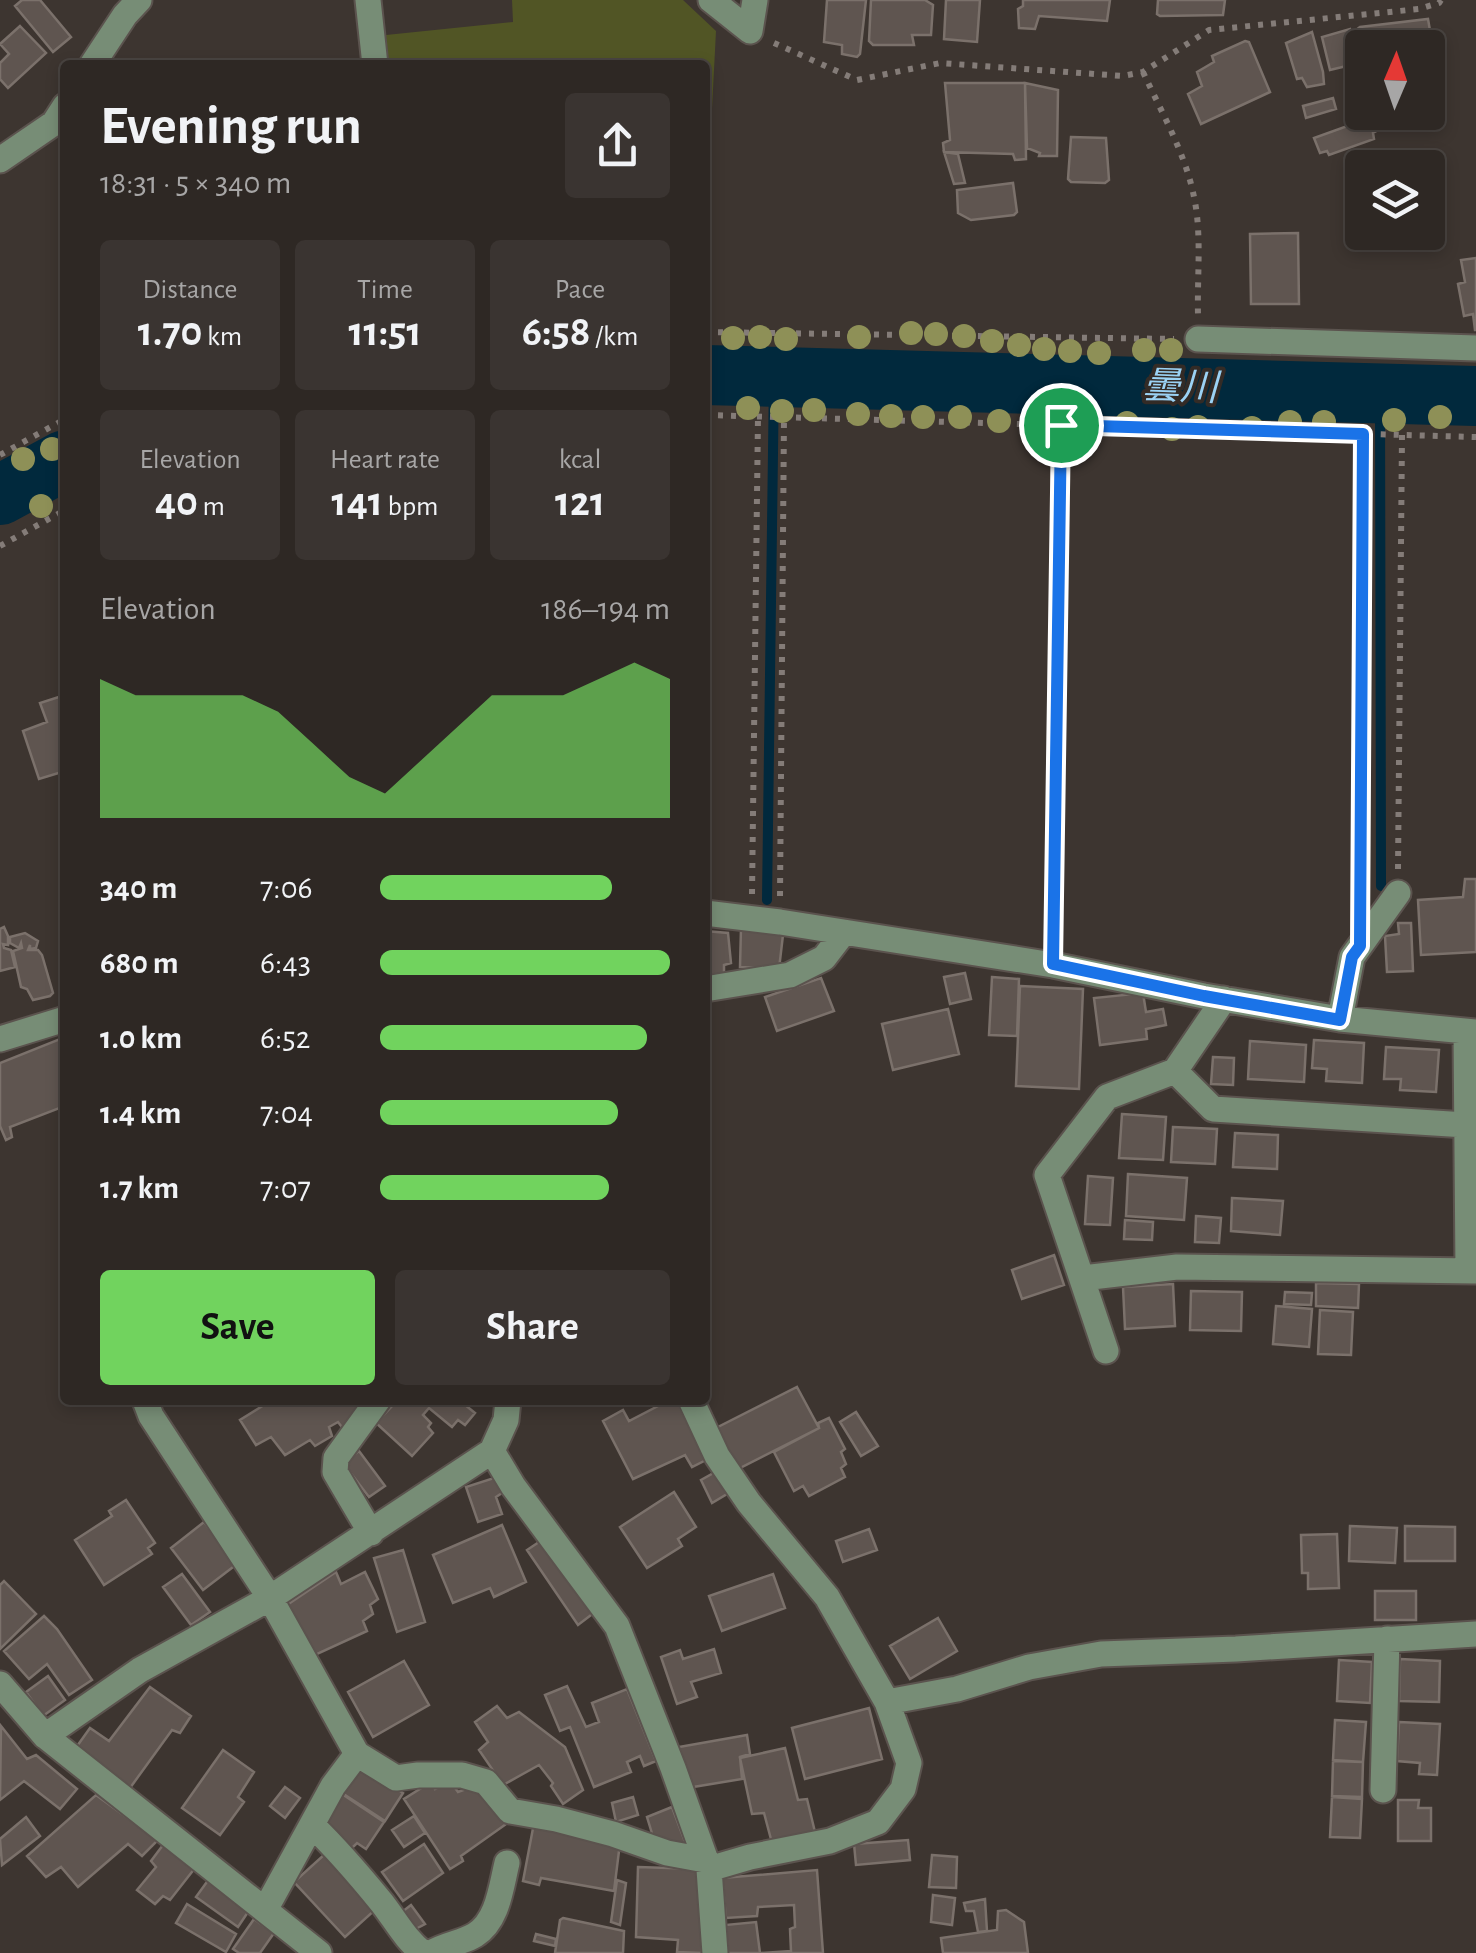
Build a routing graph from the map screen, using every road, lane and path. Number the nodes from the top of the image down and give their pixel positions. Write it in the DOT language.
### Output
graph roads {
  1 [pos="139,0"];
  2 [pos="368,0"];
  3 [pos="711,0"];
  4 [pos="755,0"];
  5 [pos="1441,0"];
  6 [pos="750,30"];
  7 [pos="95,60"];
  8 [pos="374,60"];
  9 [pos="1144,72"];
  10 [pos="60,125"];
  11 [pos="0,160"];
  12 [pos="710,332"];
  13 [pos="1198,339"];
  14 [pos="1476,348"];
  15 [pos="710,415"];
  16 [pos="758,416"];
  17 [pos="784,417"];
  18 [pos="60,422"];
  19 [pos="1061,425"];
  20 [pos="1363,434"];
  21 [pos="1402,436"];
  22 [pos="1476,438"];
  23 [pos="0,456"];
  24 [pos="60,513"];
  25 [pos="0,546"];
  26 [pos="1398,894"];
  27 [pos="710,914"];
  28 [pos="752,920"];
  29 [pos="780,922"];
  30 [pos="844,932"];
  31 [pos="1360,946"];
  32 [pos="1053,964"];
  33 [pos="710,988"];
  34 [pos="1224,999"];
  35 [pos="1340,1020"];
  36 [pos="60,1021"];
  37 [pos="1471,1032"];
  38 [pos="0,1039"];
  39 [pos="1176,1072"];
  40 [pos="1466,1126"];
  41 [pos="1472,1271"];
  42 [pos="1082,1278"];
  43 [pos="1106,1351"];
  44 [pos="147,1405"];
  45 [pos="374,1405"];
  46 [pos="508,1405"];
  47 [pos="692,1405"];
  48 [pos="492,1451"];
  49 [pos="371,1533"];
  50 [pos="270,1598"];
  51 [pos="1476,1634"];
  52 [pos="1387,1640"];
  53 [pos="0,1684"];
  54 [pos="888,1702"];
  55 [pos="44,1736"];
  56 [pos="357,1754"];
  57 [pos="1383,1790"];
  58 [pos="312,1826"];
  59 [pos="507,1863"];
  60 [pos="707,1864"];
  61 [pos="265,1910"];
  62 [pos="319,1953"];
  63 [pos="422,1953"];
  64 [pos="430,1953"];
  65 [pos="715,1953"];
  1 -- 7 [label="street"];
  2 -- 8 [label="street"];
  3 -- 6 [label="street"];
  4 -- 6 [label="street"];
  5 -- 9 [label="path"];
  6 -- 9 [label="path"];
  9 -- 13 [label="path"];
  10 -- 11 [label="street"];
  12 -- 13 [label="path"];
  13 -- 14 [label="street"];
  15 -- 16 [label="path"];
  16 -- 17 [label="path"];
  16 -- 28 [label="path"];
  17 -- 19 [label="path"];
  17 -- 29 [label="path"];
  18 -- 23 [label="path"];
  19 -- 20 [label="path"];
  19 -- 32 [label="path"];
  20 -- 21 [label="path"];
  20 -- 31 [label="path"];
  21 -- 22 [label="path"];
  21 -- 26 [label="path"];
  24 -- 25 [label="path"];
  26 -- 31 [label="street"];
  27 -- 28 [label="street"];
  28 -- 29 [label="street"];
  29 -- 30 [label="street"];
  30 -- 32 [label="street"];
  30 -- 33 [label="street"];
  31 -- 35 [label="street"];
  32 -- 34 [label="street"];
  34 -- 35 [label="street"];
  34 -- 39 [label="street"];
  35 -- 37 [label="street"];
  36 -- 38 [label="street"];
  37 -- 40 [label="street"];
  39 -- 40 [label="street"];
  39 -- 42 [label="street"];
  40 -- 41 [label="street"];
  41 -- 42 [label="street"];
  42 -- 43 [label="street"];
  44 -- 50 [label="street"];
  45 -- 49 [label="street"];
  46 -- 48 [label="street"];
  47 -- 54 [label="street"];
  48 -- 49 [label="street"];
  48 -- 60 [label="street"];
  49 -- 50 [label="street"];
  50 -- 55 [label="street"];
  50 -- 56 [label="street"];
  51 -- 52 [label="street"];
  52 -- 54 [label="street"];
  52 -- 57 [label="street"];
  53 -- 55 [label="street"];
  54 -- 60 [label="street"];
  55 -- 61 [label="street"];
  56 -- 58 [label="street"];
  56 -- 60 [label="street"];
  58 -- 61 [label="street"];
  58 -- 63 [label="street"];
  59 -- 64 [label="street"];
  60 -- 65 [label="street"];
  61 -- 62 [label="street"];
}
